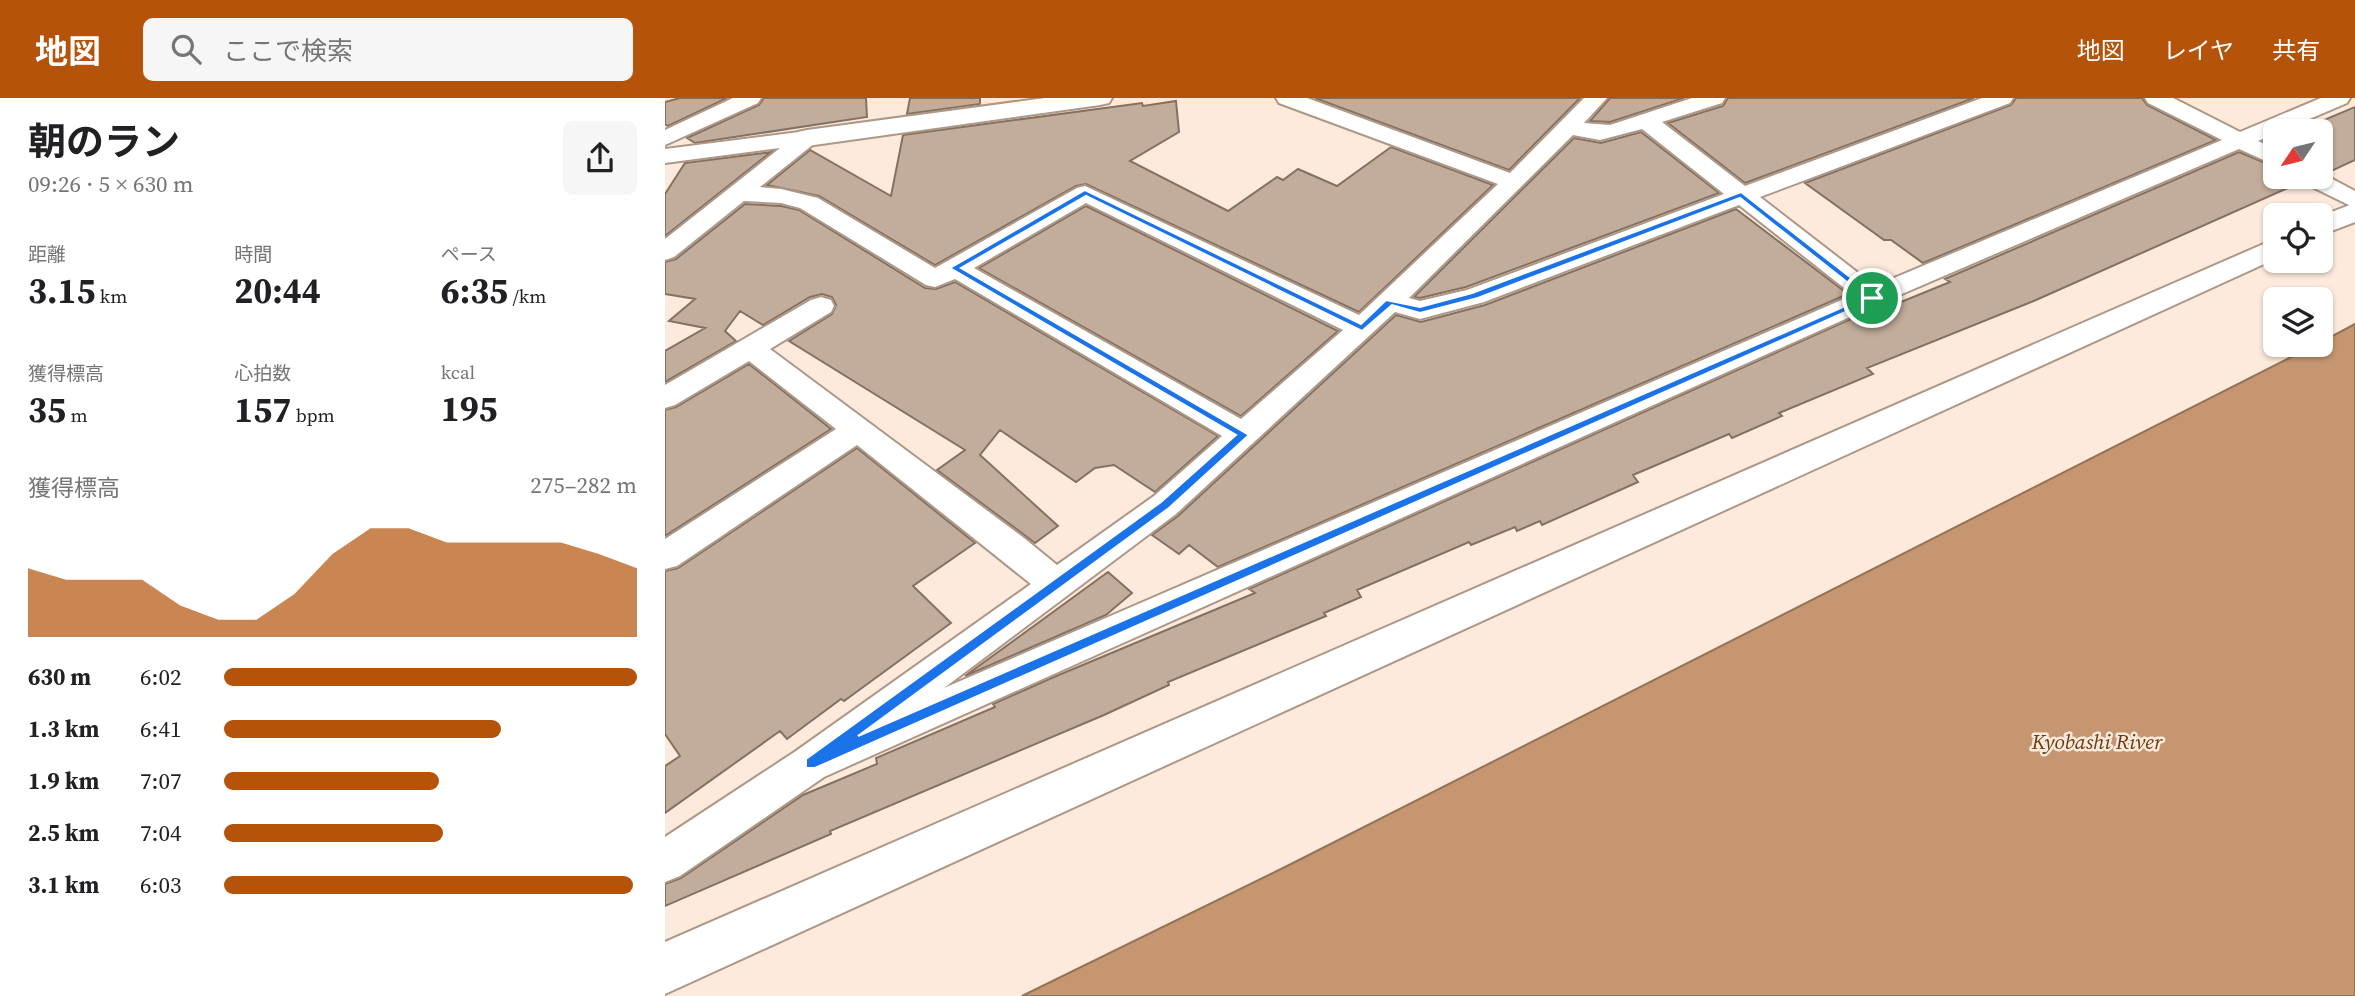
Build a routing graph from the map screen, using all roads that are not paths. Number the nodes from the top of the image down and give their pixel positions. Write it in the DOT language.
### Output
graph roads {
  1 [pos="750,98"];
  2 [pos="1100,98"];
  3 [pos="1287,98"];
  4 [pos="1596,98"];
  5 [pos="1714,98"];
  6 [pos="2002,98"];
  7 [pos="2156,98"];
  8 [pos="2339,98"];
  9 [pos="1646,121"];
  10 [pos="1567,127"];
  11 [pos="665,138"];
  12 [pos="807,138"];
  13 [pos="2241,140"];
  14 [pos="2263,152"];
  15 [pos="665,156"];
  16 [pos="1514,182"];
  17 [pos="2332,189"];
  18 [pos="739,193"];
  19 [pos="1741,195"];
  20 [pos="2355,201"];
  21 [pos="2355,211"];
  22 [pos="2333,221"];
  23 [pos="665,252"];
  24 [pos="2263,253"];
  25 [pos="955,268"];
  26 [pos="1872,298"];
  27 [pos="1390,302"];
  28 [pos="821,306"];
  29 [pos="1362,328"];
  30 [pos="750,348"];
  31 [pos="665,398"];
  32 [pos="858,430"];
  33 [pos="1244,435"];
  34 [pos="665,556"];
  35 [pos="1055,584"];
  36 [pos="810,764"];
  37 [pos="665,861"];
  38 [pos="665,968"];
  1 -- 11 [label="street"];
  2 -- 12 [label="street"];
  3 -- 16 [label="street"];
  4 -- 10 [label="street"];
  5 -- 9 [label="street"];
  6 -- 19 [label="street"];
  7 -- 13 [label="street"];
  8 -- 13 [label="street"];
  9 -- 10 [label="street"];
  9 -- 19 [label="street"];
  10 -- 16 [label="street"];
  12 -- 15 [label="street"];
  12 -- 18 [label="street"];
  13 -- 14 [label="street"];
  13 -- 26 [label="street"];
  16 -- 27 [label="street"];
  17 -- 20 [label="street"];
  18 -- 23 [label="street"];
  18 -- 25 [label="street"];
  19 -- 26 [label="street"];
  19 -- 27 [label="street"];
  21 -- 22 [label="street"];
  24 -- 38 [label="street"];
  25 -- 29 [label="street"];
  25 -- 33 [label="street"];
  26 -- 36 [label="street"];
  27 -- 29 [label="street"];
  28 -- 30 [label="street"];
  29 -- 33 [label="street"];
  30 -- 31 [label="street"];
  30 -- 32 [label="street"];
  32 -- 34 [label="street"];
  32 -- 35 [label="street"];
  33 -- 35 [label="street"];
  35 -- 36 [label="street"];
  36 -- 37 [label="street"];
}
